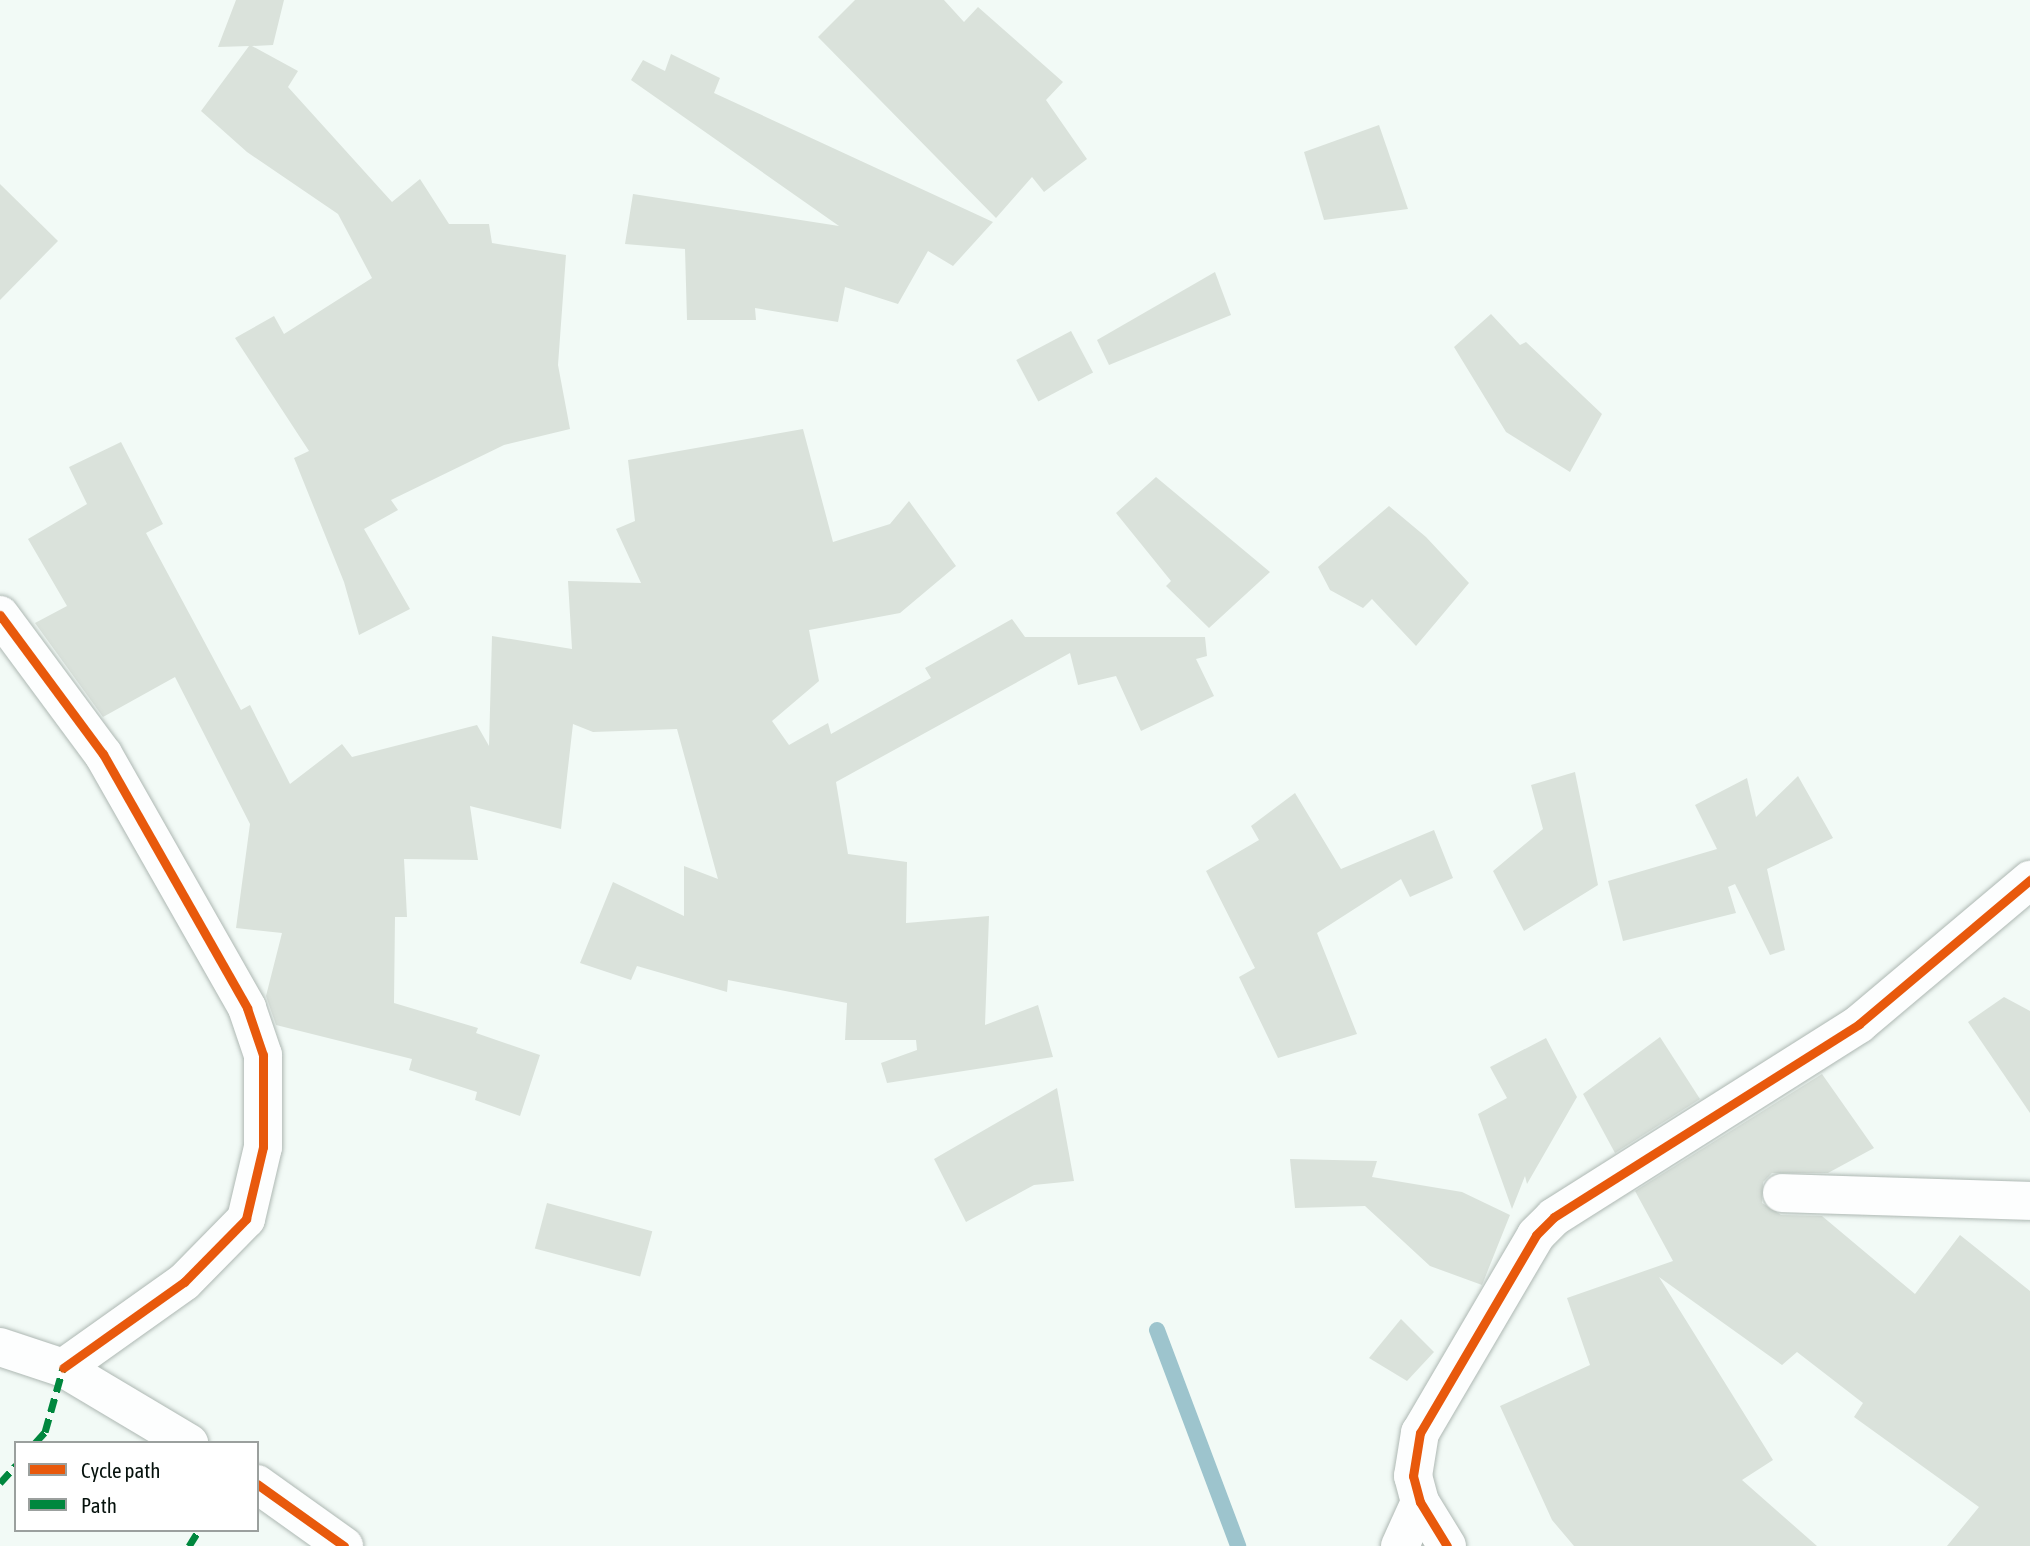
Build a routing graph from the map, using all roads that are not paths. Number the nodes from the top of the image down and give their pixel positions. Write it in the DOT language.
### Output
graph roads {
  1 [pos="0,615"];
  2 [pos="2030,880"];
  3 [pos="1782,1193"];
  4 [pos="2030,1201"];
  5 [pos="0,1348"];
  6 [pos="63,1368"];
  7 [pos="186,1441"];
  8 [pos="259,1484"];
  9 [pos="1420,1503"];
  10 [pos="344,1546"];
  11 [pos="1399,1546"];
  12 [pos="1447,1546"];
  1 -- 6 [label="street"];
  2 -- 9 [label="street"];
  3 -- 4 [label="street"];
  5 -- 6 [label="street"];
  6 -- 7 [label="street"];
  8 -- 10 [label="street"];
  9 -- 11 [label="street"];
  9 -- 12 [label="street"];
}
